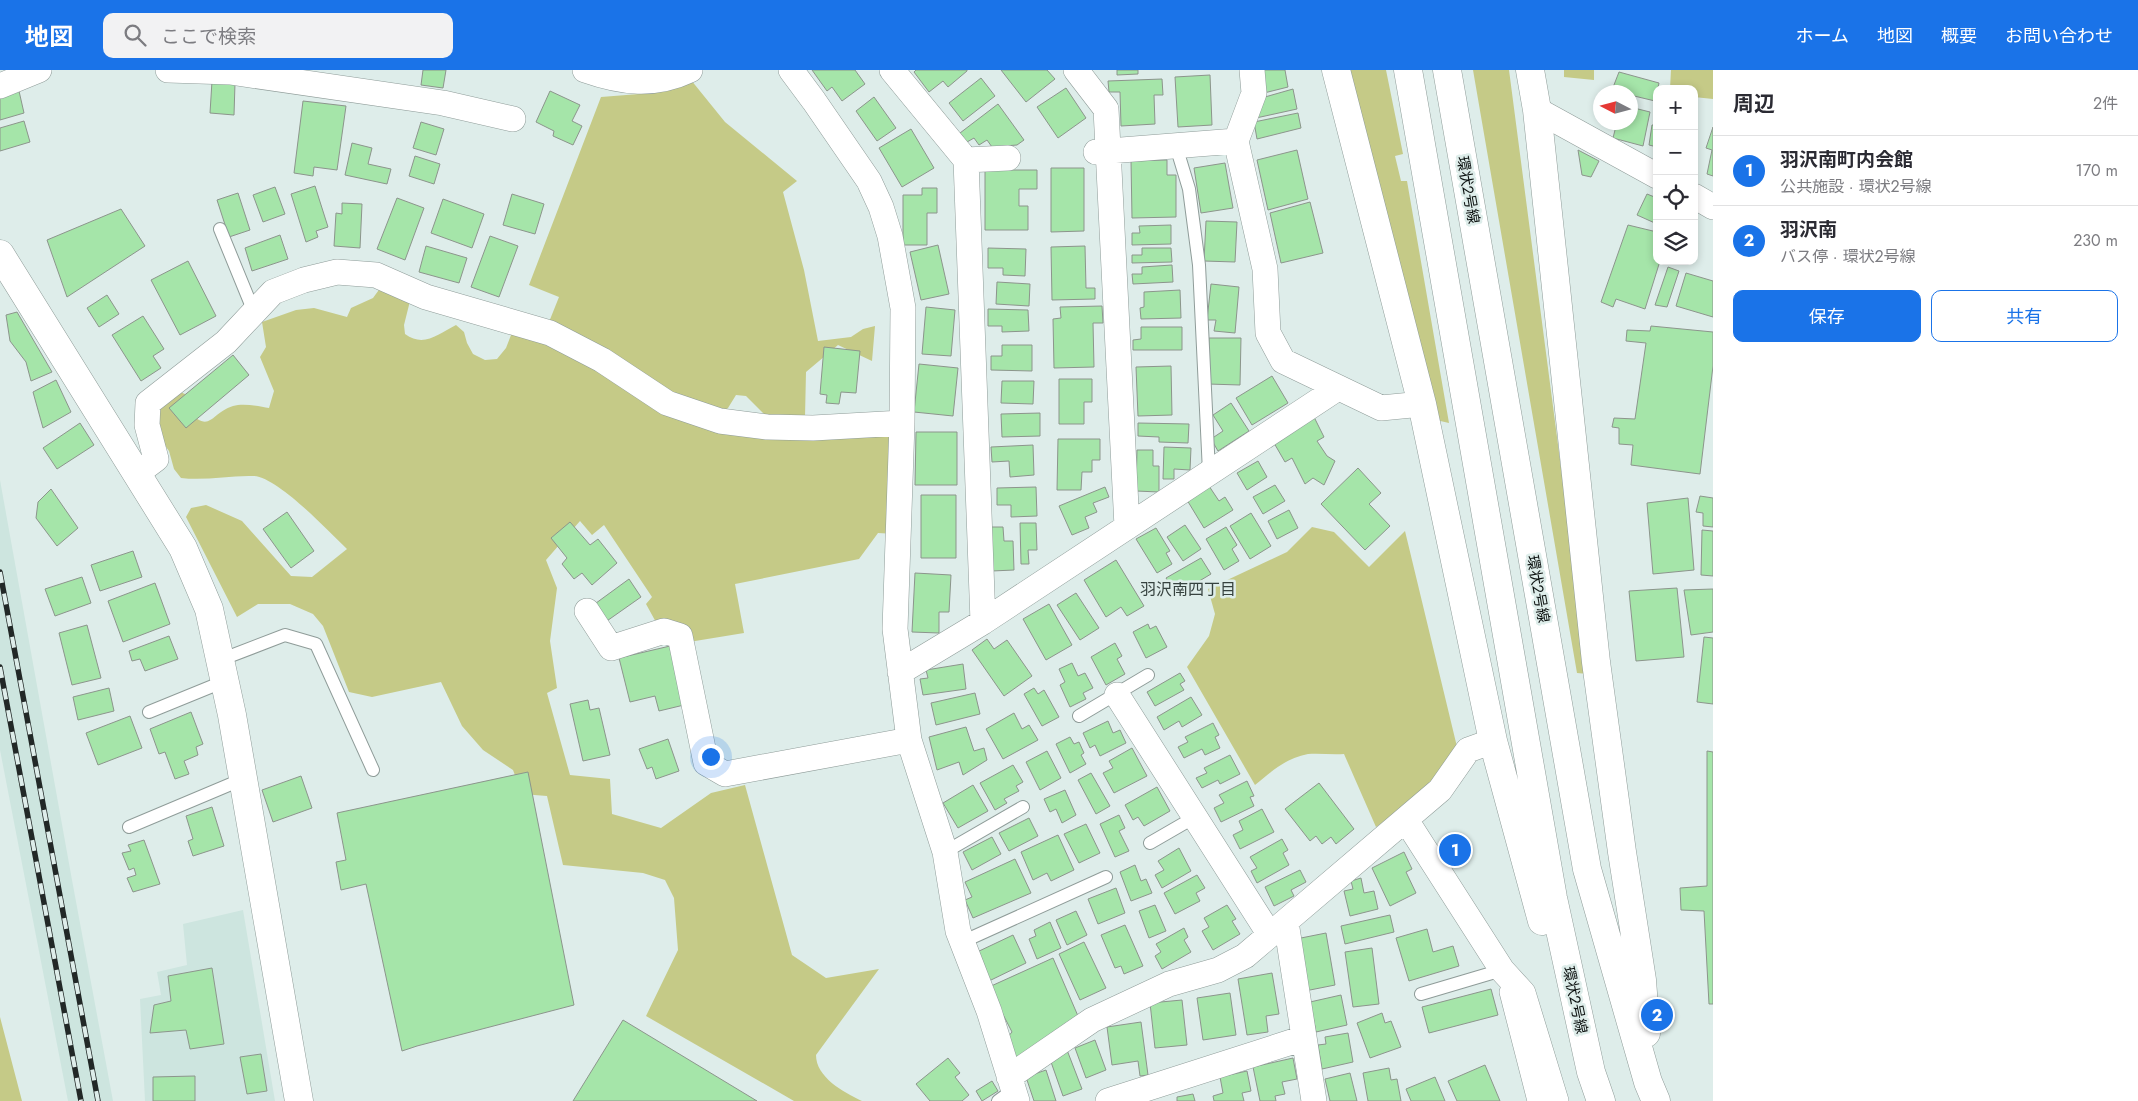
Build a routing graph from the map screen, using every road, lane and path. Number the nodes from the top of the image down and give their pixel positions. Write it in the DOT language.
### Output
graph roads {
  1 [pos="39,70"];
  2 [pos="168,70"];
  3 [pos="586,70"];
  4 [pos="690,70"];
  5 [pos="791,70"];
  6 [pos="892,70"];
  7 [pos="1076,70"];
  8 [pos="1252,70"];
  9 [pos="1336,70"];
  10 [pos="1408,70"];
  11 [pos="1447,70"];
  12 [pos="1530,70"];
  13 [pos="0,86"];
  14 [pos="1537,110"];
  15 [pos="513,119"];
  16 [pos="1236,140"];
  17 [pos="1176,146"];
  18 [pos="1102,152"];
  19 [pos="1008,158"];
  20 [pos="966,160"];
  21 [pos="1655,175"];
  22 [pos="1698,198"];
  23 [pos="1713,207"];
  24 [pos="220,229"];
  25 [pos="0,254"];
  26 [pos="254,312"];
  27 [pos="1338,388"];
  28 [pos="1422,404"];
  29 [pos="902,423"];
  30 [pos="1209,472"];
  31 [pos="136,474"];
  32 [pos="1127,527"];
  33 [pos="587,611"];
  34 [pos="982,622"];
  35 [pos="222,671"];
  36 [pos="900,672"];
  37 [pos="1148,675"];
  38 [pos="1118,695"];
  39 [pos="148,712"];
  40 [pos="1079,716"];
  41 [pos="908,740"];
  42 [pos="1493,742"];
  43 [pos="373,770"];
  44 [pos="243,780"];
  45 [pos="1023,807"];
  46 [pos="1195,817"];
  47 [pos="1406,820"];
  48 [pos="129,827"];
  49 [pos="1150,843"];
  50 [pos="945,852"];
  51 [pos="1106,877"];
  52 [pos="1278,928"];
  53 [pos="962,942"];
  54 [pos="1508,977"];
  55 [pos="1421,994"];
  56 [pos="1304,1038"];
  57 [pos="1591,1072"];
  58 [pos="1009,1092"];
  59 [pos="1652,1092"];
  60 [pos="299,1101"];
  61 [pos="1108,1101"];
  62 [pos="1314,1101"];
  63 [pos="1537,1101"];
  64 [pos="1556,1101"];
  65 [pos="1601,1101"];
  1 -- 13 [label="street"];
  2 -- 15 [label="street"];
  3 -- 4 [label="street"];
  5 -- 29 [label="street"];
  6 -- 20 [label="street"];
  7 -- 18 [label="street"];
  8 -- 16 [label="street"];
  9 -- 28 [label="main road"];
  10 -- 57 [label="main road, 環状2号線"];
  11 -- 59 [label="main road, 環状2号線"];
  12 -- 14 [label="main road"];
  14 -- 21 [label="street"];
  14 -- 59 [label="main road"];
  16 -- 17 [label="street"];
  16 -- 27 [label="street"];
  17 -- 18 [label="street"];
  17 -- 30 [label="lane"];
  18 -- 32 [label="street"];
  19 -- 20 [label="street"];
  20 -- 34 [label="street"];
  22 -- 23 [label="street"];
  24 -- 26 [label="lane"];
  25 -- 31 [label="main road"];
  26 -- 29 [label="street"];
  26 -- 31 [label="street"];
  27 -- 28 [label="street"];
  27 -- 30 [label="street"];
  28 -- 42 [label="main road"];
  29 -- 36 [label="street"];
  30 -- 32 [label="street"];
  31 -- 35 [label="main road"];
  32 -- 34 [label="street"];
  33 -- 41 [label="street"];
  34 -- 36 [label="street"];
  35 -- 39 [label="lane"];
  35 -- 43 [label="lane"];
  35 -- 44 [label="main road"];
  36 -- 41 [label="street"];
  37 -- 38 [label="lane"];
  38 -- 40 [label="lane"];
  38 -- 46 [label="street"];
  41 -- 50 [label="street"];
  42 -- 47 [label="street"];
  42 -- 57 [label="main road"];
  44 -- 48 [label="lane"];
  44 -- 60 [label="main road"];
  45 -- 50 [label="lane"];
  46 -- 49 [label="lane"];
  46 -- 52 [label="street"];
  47 -- 52 [label="street"];
  47 -- 54 [label="street"];
  50 -- 53 [label="street"];
  51 -- 53 [label="lane"];
  52 -- 56 [label="street"];
  52 -- 58 [label="street"];
  53 -- 58 [label="street"];
  54 -- 55 [label="lane"];
  54 -- 63 [label="street"];
  54 -- 64 [label="street"];
  56 -- 61 [label="street"];
  56 -- 62 [label="street"];
  57 -- 65 [label="main road, 環状2号線"];
}
